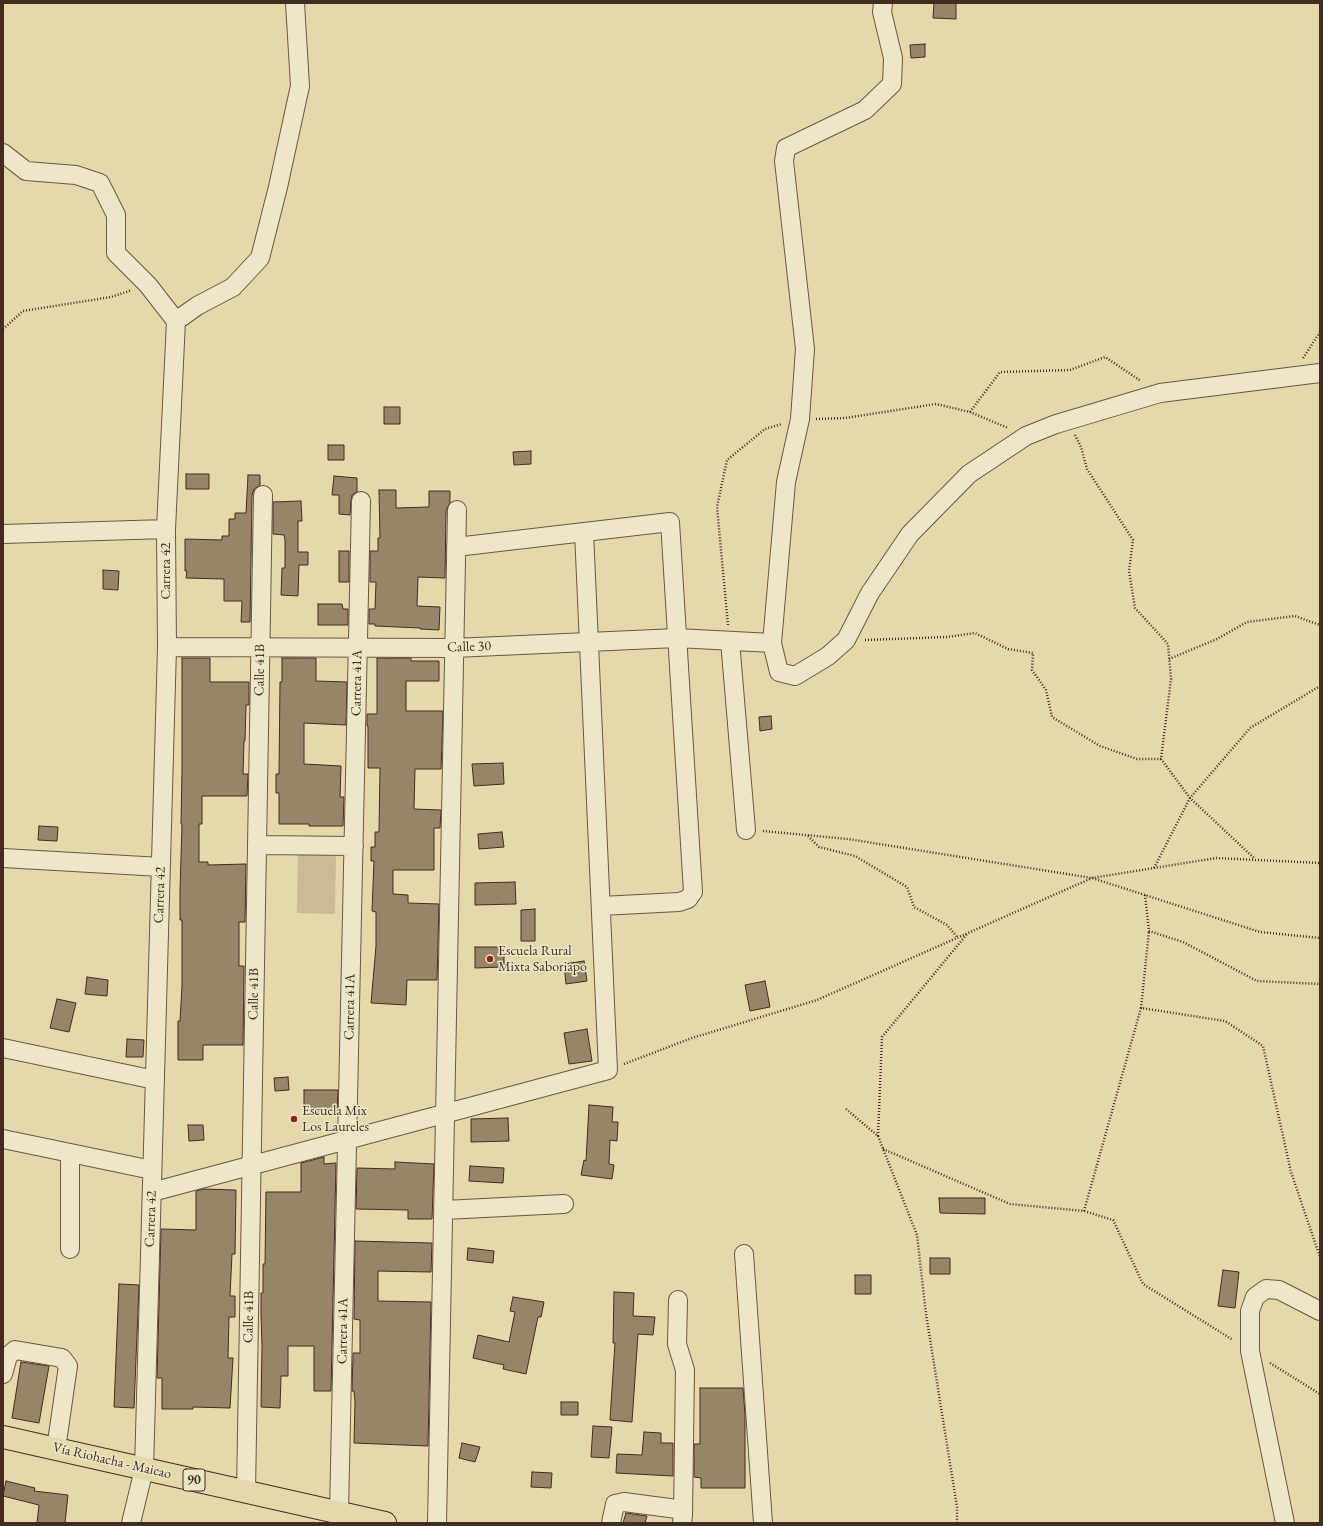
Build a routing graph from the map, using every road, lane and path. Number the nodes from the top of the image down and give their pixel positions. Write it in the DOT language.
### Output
graph roads {
  1 [pos="295,3"];
  2 [pos="883,3"];
  3 [pos="3,153"];
  4 [pos="148,285"];
  5 [pos="176,321"];
  6 [pos="3,329"];
  7 [pos="1320,332"];
  8 [pos="1320,373"];
  9 [pos="1291,377"];
  10 [pos="1160,394"];
  11 [pos="970,412"];
  12 [pos="800,419"];
  13 [pos="1056,424"];
  14 [pos="1026,436"];
  15 [pos="263,495"];
  16 [pos="361,501"];
  17 [pos="456,510"];
  18 [pos="166,529"];
  19 [pos="584,532"];
  20 [pos="3,534"];
  21 [pos="456,548"];
  22 [pos="1320,625"];
  23 [pos="677,638"];
  24 [pos="846,640"];
  25 [pos="588,642"];
  26 [pos="730,642"];
  27 [pos="772,643"];
  28 [pos="167,647"];
  29 [pos="261,647"];
  30 [pos="358,647"];
  31 [pos="454,648"];
  32 [pos="1169,659"];
  33 [pos="1320,686"];
  34 [pos="1160,759"];
  35 [pos="1190,798"];
  36 [pos="746,830"];
  37 [pos="808,836"];
  38 [pos="257,845"];
  39 [pos="354,846"];
  40 [pos="3,858"];
  41 [pos="1256,860"];
  42 [pos="1320,863"];
  43 [pos="161,867"];
  44 [pos="1154,868"];
  45 [pos="1092,878"];
  46 [pos="1145,894"];
  47 [pos="601,906"];
  48 [pos="1149,931"];
  49 [pos="968,933"];
  50 [pos="958,938"];
  51 [pos="1320,938"];
  52 [pos="1320,984"];
  53 [pos="1140,1008"];
  54 [pos="3,1048"];
  55 [pos="608,1070"];
  56 [pos="155,1080"];
  57 [pos="846,1109"];
  58 [pos="446,1114"];
  59 [pos="878,1136"];
  60 [pos="3,1139"];
  61 [pos="348,1139"];
  62 [pos="883,1149"];
  63 [pos="70,1153"];
  64 [pos="251,1165"];
  65 [pos="152,1170"];
  66 [pos="152,1192"];
  67 [pos="564,1204"];
  68 [pos="444,1210"];
  69 [pos="1084,1211"];
  70 [pos="70,1249"];
  71 [pos="744,1254"];
  72 [pos="1320,1256"];
  73 [pos="678,1300"];
  74 [pos="1320,1311"];
  75 [pos="1250,1350"];
  76 [pos="3,1374"];
  77 [pos="1320,1394"];
  78 [pos="3,1437"];
  79 [pos="56,1449"];
  80 [pos="144,1469"];
  81 [pos="246,1492"];
  82 [pos="339,1512"];
  83 [pos="682,1519"];
  84 [pos="131,1523"];
  85 [pos="385,1523"];
  86 [pos="437,1523"];
  87 [pos="611,1523"];
  88 [pos="763,1523"];
  89 [pos="957,1523"];
  90 [pos="1285,1523"];
  1 -- 5 [label="street"];
  2 -- 12 [label="street"];
  3 -- 4 [label="street"];
  4 -- 5 [label="street"];
  4 -- 6 [label="path"];
  5 -- 18 [label="street, Carrera 42"];
  7 -- 9 [label="path"];
  8 -- 9 [label="street"];
  9 -- 10 [label="street"];
  10 -- 11 [label="path"];
  10 -- 13 [label="street"];
  11 -- 12 [label="path"];
  11 -- 14 [label="path"];
  12 -- 26 [label="path"];
  12 -- 27 [label="street"];
  13 -- 14 [label="street"];
  13 -- 32 [label="path"];
  14 -- 24 [label="street"];
  15 -- 29 [label="street, Calle 41B"];
  16 -- 30 [label="street, Carrera 41A"];
  17 -- 21 [label="street"];
  18 -- 20 [label="street"];
  18 -- 28 [label="street, Carrera 42"];
  19 -- 21 [label="street"];
  19 -- 23 [label="street"];
  19 -- 25 [label="street"];
  21 -- 31 [label="street"];
  22 -- 32 [label="path"];
  23 -- 25 [label="street, Calle 30"];
  23 -- 26 [label="street, Calle 30"];
  23 -- 47 [label="street"];
  24 -- 27 [label="street"];
  24 -- 34 [label="path"];
  25 -- 31 [label="street, Calle 30"];
  25 -- 47 [label="street"];
  26 -- 27 [label="street, Calle 30"];
  26 -- 36 [label="street"];
  28 -- 29 [label="street, Calle 30"];
  28 -- 43 [label="street, Carrera 42"];
  29 -- 30 [label="street, Calle 30"];
  29 -- 38 [label="street, Calle 41B"];
  30 -- 31 [label="street, Calle 30"];
  30 -- 39 [label="street, Carrera 41A"];
  31 -- 58 [label="street"];
  32 -- 34 [label="path"];
  33 -- 35 [label="path"];
  34 -- 35 [label="path"];
  35 -- 41 [label="path"];
  35 -- 44 [label="path"];
  36 -- 37 [label="path"];
  37 -- 45 [label="path"];
  37 -- 50 [label="path"];
  38 -- 39 [label="street"];
  38 -- 64 [label="street, Calle 41B"];
  39 -- 61 [label="street, Carrera 41A"];
  40 -- 43 [label="street"];
  41 -- 42 [label="path"];
  41 -- 44 [label="path"];
  43 -- 56 [label="street, Carrera 42"];
  44 -- 45 [label="path"];
  45 -- 46 [label="path"];
  45 -- 49 [label="path"];
  46 -- 48 [label="path"];
  46 -- 51 [label="path"];
  47 -- 55 [label="street"];
  48 -- 52 [label="path"];
  48 -- 53 [label="path"];
  49 -- 50 [label="path"];
  49 -- 59 [label="path"];
  50 -- 55 [label="path"];
  53 -- 69 [label="path"];
  53 -- 72 [label="path"];
  54 -- 56 [label="street"];
  55 -- 58 [label="street"];
  56 -- 65 [label="street, Carrera 42"];
  57 -- 59 [label="path"];
  58 -- 61 [label="street"];
  58 -- 68 [label="street"];
  59 -- 62 [label="path"];
  60 -- 63 [label="street"];
  61 -- 64 [label="street"];
  61 -- 82 [label="street, Carrera 41A"];
  62 -- 69 [label="path"];
  62 -- 89 [label="path"];
  63 -- 65 [label="street"];
  63 -- 70 [label="street"];
  64 -- 66 [label="street"];
  64 -- 81 [label="street, Calle 41B"];
  65 -- 66 [label="street, Carrera 42"];
  66 -- 80 [label="street, Carrera 42"];
  67 -- 68 [label="street"];
  68 -- 86 [label="street"];
  69 -- 75 [label="path"];
  71 -- 88 [label="street"];
  73 -- 83 [label="street"];
  74 -- 75 [label="street"];
  75 -- 77 [label="path"];
  75 -- 90 [label="street"];
  76 -- 79 [label="street"];
  78 -- 79 [label="highway, Vía Riohacha - Maicao / 90"];
  79 -- 80 [label="highway, Vía Riohacha - Maicao / 90"];
  80 -- 81 [label="highway, Vía Riohacha - Maicao / 90"];
  80 -- 84 [label="street, Carrera 42"];
  81 -- 82 [label="highway, Vía Riohacha - Maicao / 90"];
  82 -- 85 [label="highway, Vía Riohacha - Maicao / 90"];
  83 -- 87 [label="street"];
}
